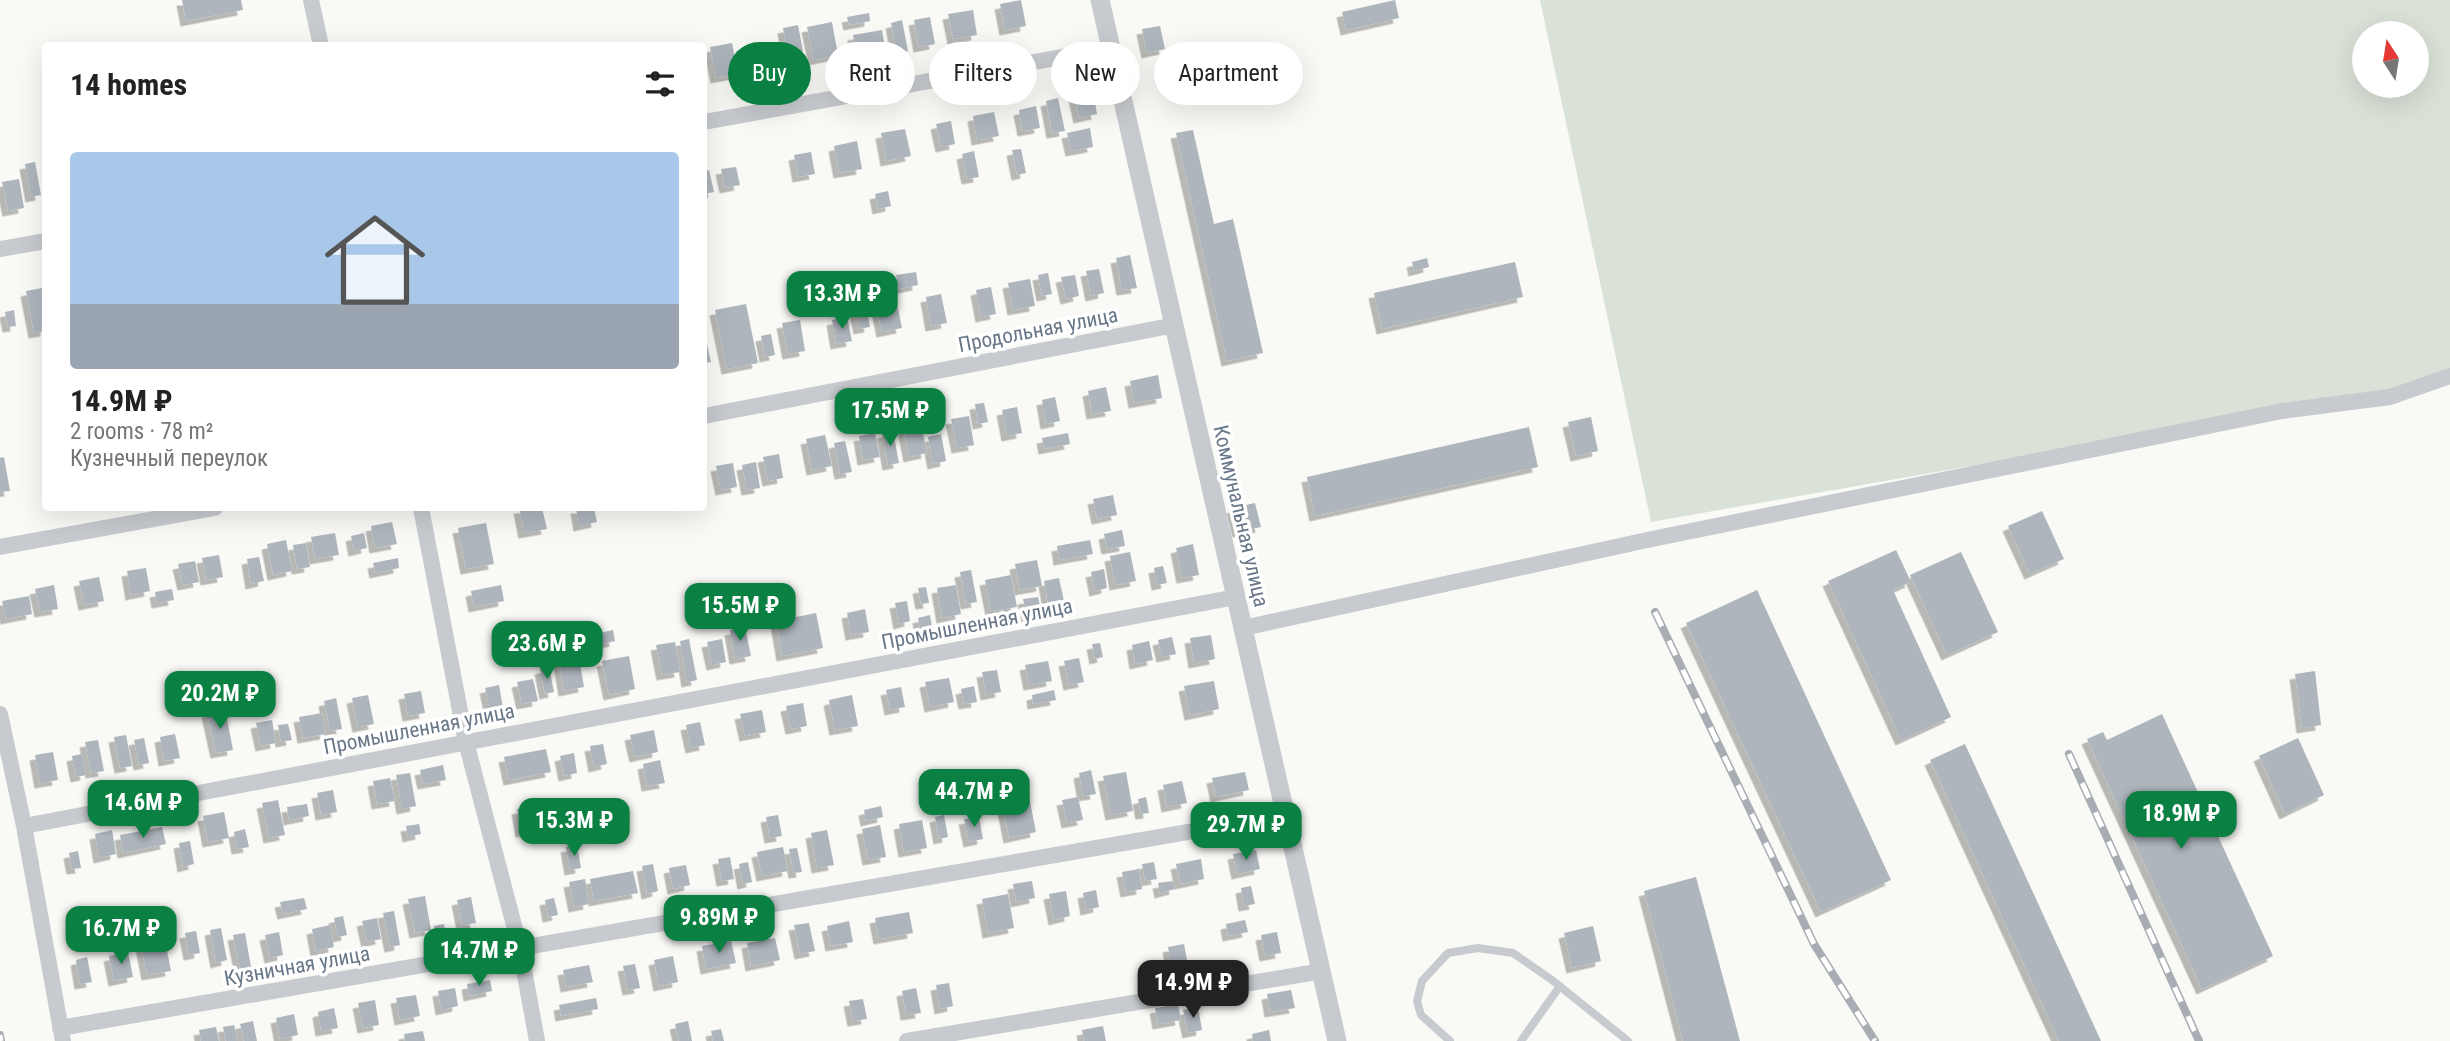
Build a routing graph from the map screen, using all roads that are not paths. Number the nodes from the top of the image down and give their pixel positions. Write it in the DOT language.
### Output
graph roads {
  1 [pos="311,0"];
  2 [pos="1100,0"];
  3 [pos="320,42"];
  4 [pos="1110,42"];
  5 [pos="1051,59"];
  6 [pos="1124,105"];
  7 [pos="707,121"];
  8 [pos="42,241"];
  9 [pos="0,248"];
  10 [pos="1175,326"];
  11 [pos="2450,376"];
  12 [pos="707,415"];
  13 [pos="198,511"];
  14 [pos="422,511"];
  15 [pos="0,547"];
  16 [pos="1236,597"];
  17 [pos="1243,628"];
  18 [pos="0,714"];
  19 [pos="466,742"];
  20 [pos="1286,815"];
  21 [pos="24,826"];
  22 [pos="520,948"];
  23 [pos="1322,971"];
  24 [pos="1560,986"];
  25 [pos="62,1035"];
  26 [pos="537,1041"];
  27 [pos="907,1041"];
  28 [pos="1337,1041"];
  29 [pos="1450,1041"];
  30 [pos="1521,1041"];
  31 [pos="1628,1041"];
  1 -- 3 [label="street"];
  2 -- 4 [label="street, Коммунальная улица"];
  5 -- 7 [label="street"];
  6 -- 10 [label="street, Коммунальная улица"];
  8 -- 9 [label="street"];
  10 -- 12 [label="street, Продольная улица"];
  10 -- 16 [label="street, Коммунальная улица"];
  11 -- 17 [label="street"];
  13 -- 15 [label="street"];
  14 -- 19 [label="street"];
  16 -- 17 [label="street, Коммунальная улица"];
  16 -- 19 [label="street, Промышленная улица"];
  17 -- 20 [label="street, Коммунальная улица"];
  18 -- 21 [label="street"];
  19 -- 21 [label="street, Промышленная улица"];
  19 -- 22 [label="street"];
  20 -- 22 [label="street, Кузничная улица"];
  20 -- 23 [label="street, Коммунальная улица"];
  21 -- 25 [label="street"];
  22 -- 25 [label="street, Кузничная улица"];
  22 -- 26 [label="street"];
  23 -- 27 [label="street"];
  23 -- 28 [label="street, Коммунальная улица"];
  24 -- 29 [label="lane"];
  24 -- 30 [label="lane"];
  24 -- 31 [label="lane"];
}
